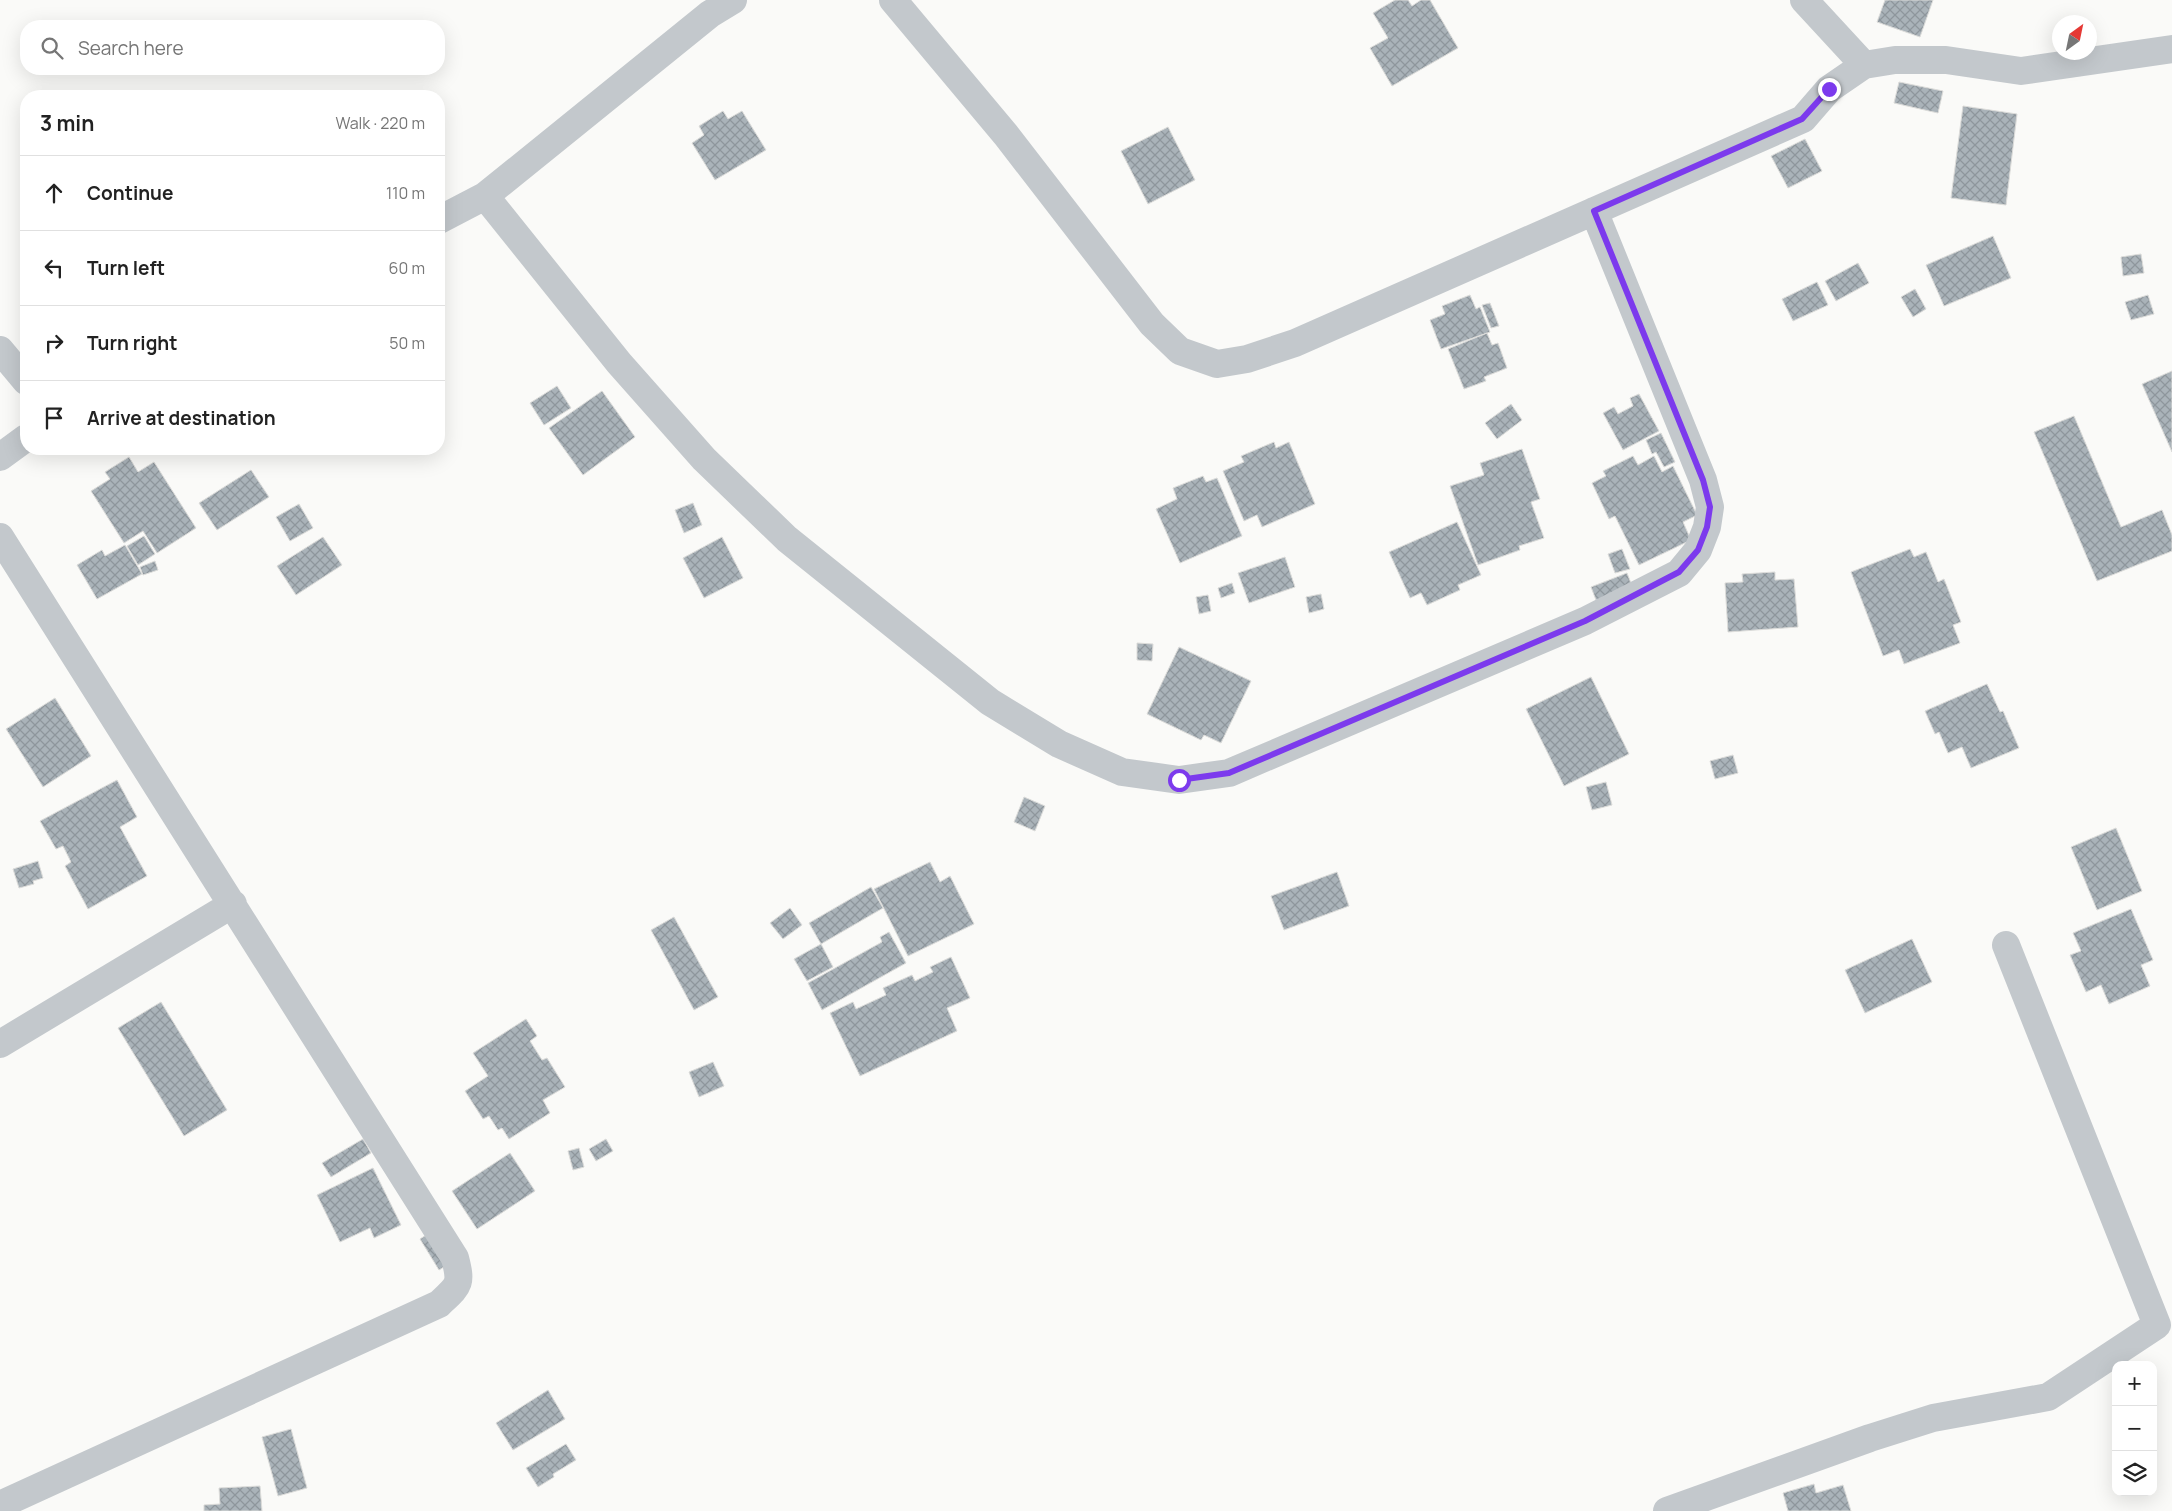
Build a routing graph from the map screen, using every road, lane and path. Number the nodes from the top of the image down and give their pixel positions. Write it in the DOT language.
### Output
graph roads {
  1 [pos="733,0"];
  2 [pos="893,0"];
  3 [pos="1804,0"];
  4 [pos="705,7"];
  5 [pos="2172,49"];
  6 [pos="1864,65"];
  7 [pos="485,196"];
  8 [pos="1594,211"];
  9 [pos="445,217"];
  10 [pos="0,350"];
  11 [pos="20,374"];
  12 [pos="20,442"];
  13 [pos="0,456"];
  14 [pos="0,537"];
  15 [pos="233,904"];
  16 [pos="2006,946"];
  17 [pos="0,1044"];
  18 [pos="0,1505"];
  19 [pos="1667,1511"];
  1 -- 4 [label="street"];
  2 -- 8 [label="street"];
  3 -- 6 [label="street"];
  4 -- 7 [label="street"];
  5 -- 6 [label="street"];
  6 -- 8 [label="street"];
  7 -- 8 [label="street"];
  7 -- 9 [label="street"];
  10 -- 11 [label="street"];
  12 -- 13 [label="street"];
  14 -- 15 [label="street"];
  15 -- 17 [label="street"];
  15 -- 18 [label="street"];
  16 -- 19 [label="street"];
}
